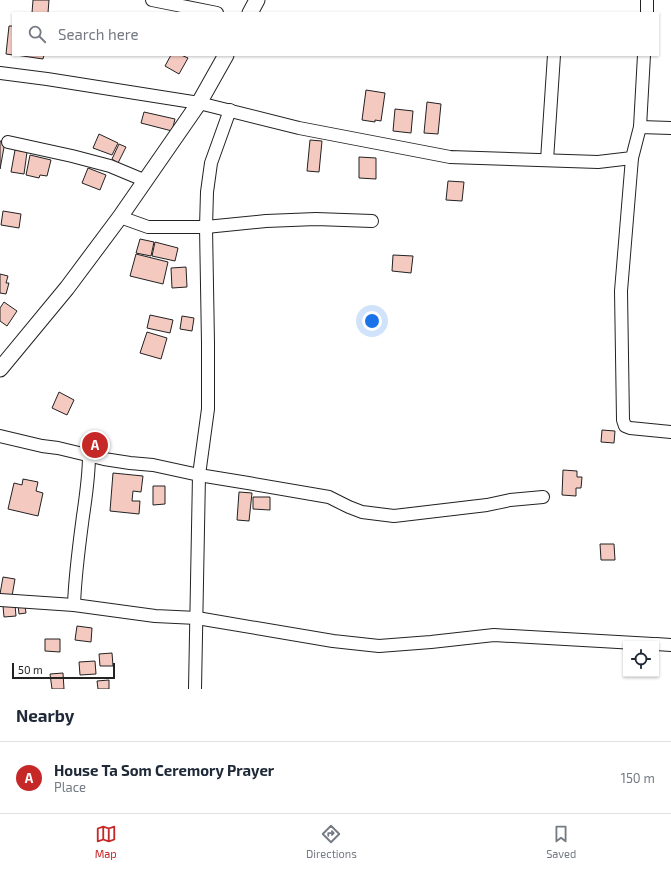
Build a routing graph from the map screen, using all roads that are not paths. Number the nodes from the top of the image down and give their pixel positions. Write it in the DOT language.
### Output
graph roads {
  1 [pos="152,0"];
  2 [pos="257,0"];
  3 [pos="648,0"];
  4 [pos="212,12"];
  5 [pos="251,12"];
  6 [pos="647,12"];
  7 [pos="225,56"];
  8 [pos="554,56"];
  9 [pos="644,56"];
  10 [pos="0,73"];
  11 [pos="199,103"];
  12 [pos="230,110"];
  13 [pos="640,126"];
  14 [pos="671,128"];
  15 [pos="8,142"];
  16 [pos="632,158"];
  17 [pos="547,160"];
  18 [pos="146,181"];
  19 [pos="120,217"];
  20 [pos="372,221"];
  21 [pos="206,227"];
  22 [pos="0,369"];
  23 [pos="671,432"];
  24 [pos="0,436"];
  25 [pos="89,455"];
  26 [pos="199,475"];
  27 [pos="543,497"];
  28 [pos="0,600"];
  29 [pos="74,606"];
  30 [pos="197,618"];
  31 [pos="623,642"];
  32 [pos="659,644"];
  33 [pos="671,645"];
  34 [pos="196,689"];
  1 -- 4 [label="street"];
  2 -- 5 [label="street"];
  3 -- 6 [label="street"];
  7 -- 11 [label="street"];
  8 -- 17 [label="street"];
  9 -- 13 [label="street"];
  10 -- 11 [label="street"];
  11 -- 12 [label="street"];
  11 -- 18 [label="street"];
  12 -- 17 [label="street"];
  12 -- 21 [label="street"];
  13 -- 14 [label="street"];
  13 -- 16 [label="street"];
  15 -- 18 [label="street"];
  16 -- 17 [label="street"];
  16 -- 23 [label="street"];
  18 -- 19 [label="street"];
  19 -- 21 [label="street"];
  19 -- 22 [label="street"];
  20 -- 21 [label="street"];
  21 -- 26 [label="street"];
  24 -- 25 [label="street"];
  25 -- 26 [label="street"];
  25 -- 29 [label="street"];
  26 -- 27 [label="street"];
  26 -- 30 [label="street"];
  28 -- 29 [label="street"];
  29 -- 30 [label="street"];
  30 -- 31 [label="street"];
  30 -- 34 [label="street"];
  32 -- 33 [label="street"];
}
